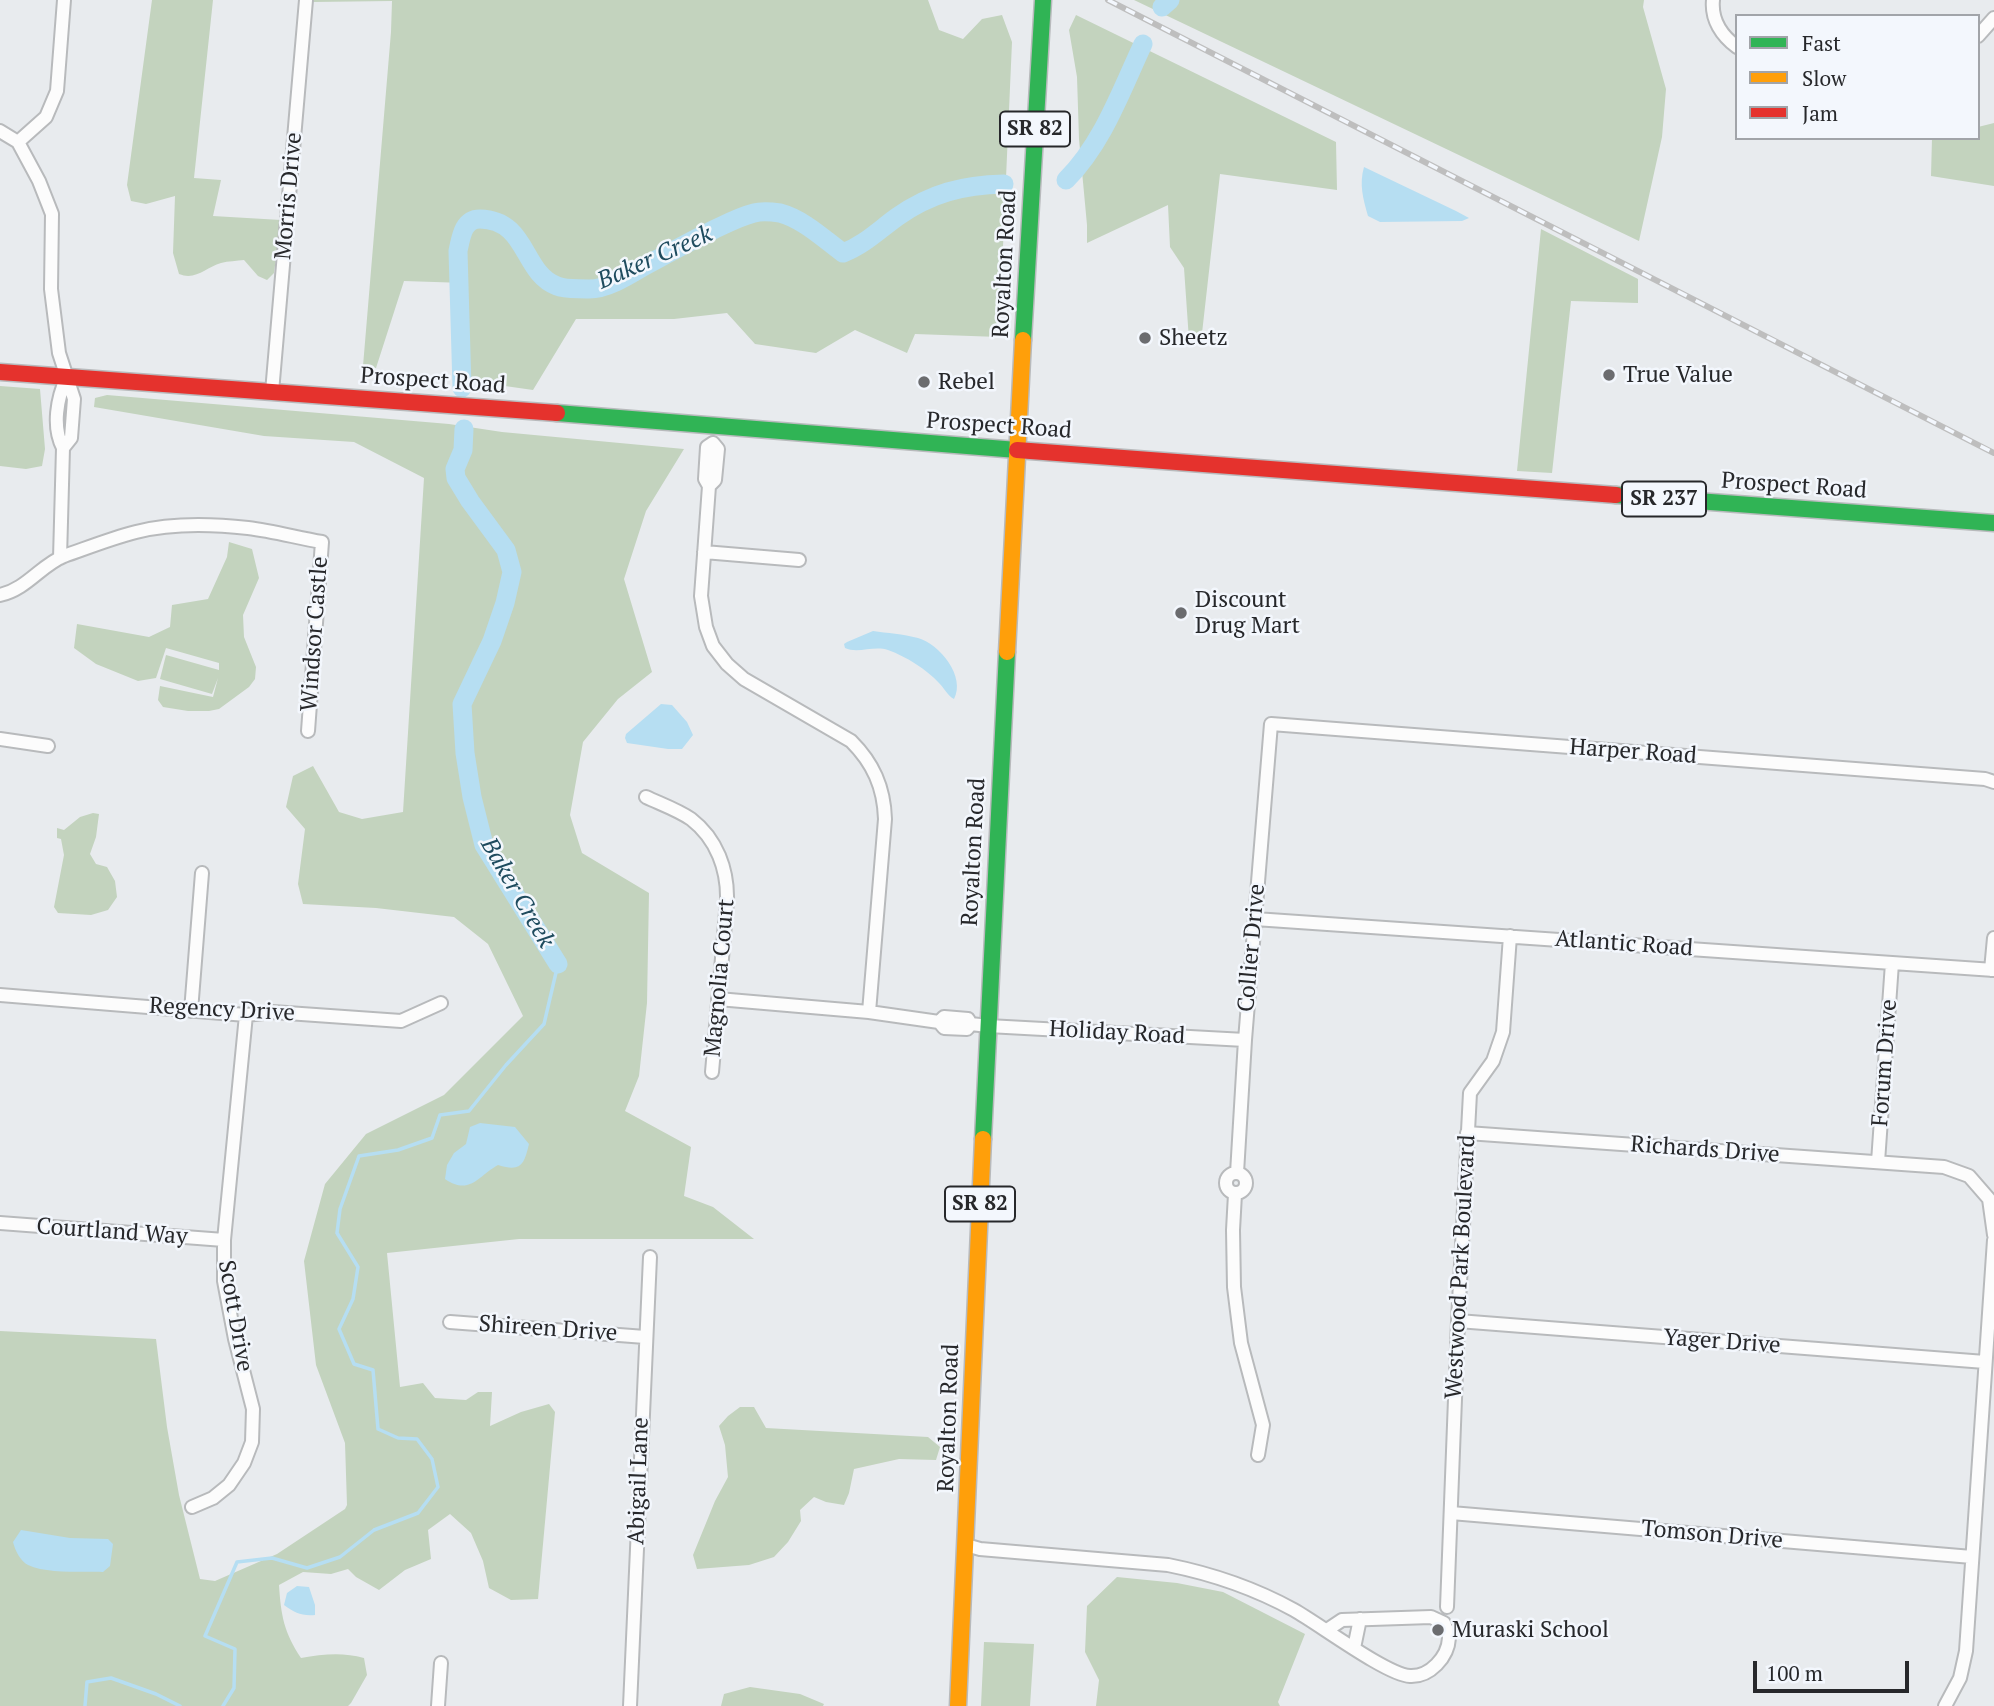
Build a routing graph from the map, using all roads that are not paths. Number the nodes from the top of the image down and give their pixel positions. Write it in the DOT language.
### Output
graph roads {
  1 [pos="64,0"];
  2 [pos="306,0"];
  3 [pos="1043,0"];
  4 [pos="1713,0"];
  5 [pos="1994,18"];
  6 [pos="1980,34"];
  7 [pos="1735,45"];
  8 [pos="0,131"];
  9 [pos="18,142"];
  10 [pos="0,372"];
  11 [pos="67,377"];
  12 [pos="272,392"];
  13 [pos="714,434"];
  14 [pos="1017,450"];
  15 [pos="1994,523"];
  16 [pos="704,552"];
  17 [pos="60,558"];
  18 [pos="799,560"];
  19 [pos="0,595"];
  20 [pos="1271,724"];
  21 [pos="308,731"];
  22 [pos="0,739"];
  23 [pos="48,746"];
  24 [pos="1994,782"];
  25 [pos="646,797"];
  26 [pos="202,873"];
  27 [pos="1255,919"];
  28 [pos="1510,936"];
  29 [pos="1994,938"];
  30 [pos="1892,963"];
  31 [pos="1992,970"];
  32 [pos="0,995"];
  33 [pos="718,999"];
  34 [pos="441,1003"];
  35 [pos="191,1011"];
  36 [pos="869,1012"];
  37 [pos="246,1015"];
  38 [pos="988,1026"];
  39 [pos="1245,1040"];
  40 [pos="712,1072"];
  41 [pos="1467,1133"];
  42 [pos="1878,1162"];
  43 [pos="0,1223"];
  44 [pos="1994,1235"];
  45 [pos="224,1240"];
  46 [pos="1994,1240"];
  47 [pos="650,1257"];
  48 [pos="1992,1311"];
  49 [pos="1458,1321"];
  50 [pos="450,1322"];
  51 [pos="645,1337"];
  52 [pos="1986,1362"];
  53 [pos="1258,1455"];
  54 [pos="192,1507"];
  55 [pos="1451,1513"];
  56 [pos="966,1545"];
  57 [pos="1972,1557"];
  58 [pos="1447,1607"];
  59 [pos="1360,1619"];
  60 [pos="1327,1630"];
  61 [pos="1354,1648"];
  62 [pos="441,1663"];
  63 [pos="439,1706"];
  64 [pos="630,1706"];
  65 [pos="958,1706"];
  66 [pos="1945,1706"];
  1 -- 9 [label="street"];
  2 -- 12 [label="street, Morris Drive"];
  3 -- 14 [label="main road, Royalton Road / SR 82"];
  4 -- 7 [label="street"];
  5 -- 6 [label="street"];
  8 -- 9 [label="street"];
  9 -- 11 [label="street"];
  10 -- 11 [label="main road, Prospect Road"];
  11 -- 12 [label="main road, Prospect Road"];
  11 -- 17 [label="street"];
  12 -- 13 [label="main road, Prospect Road"];
  13 -- 14 [label="main road, Prospect Road"];
  13 -- 16 [label="street"];
  14 -- 15 [label="main road, Prospect Road / SR 237"];
  14 -- 38 [label="main road, Royalton Road / SR 82"];
  16 -- 18 [label="street"];
  16 -- 36 [label="street"];
  17 -- 19 [label="street, Windsor Castle"];
  17 -- 21 [label="street, Windsor Castle"];
  20 -- 24 [label="street, Harper Road"];
  20 -- 27 [label="street, Collier Drive"];
  22 -- 23 [label="street"];
  25 -- 33 [label="street, Magnolia Court"];
  26 -- 35 [label="street"];
  27 -- 28 [label="street, Atlantic Road"];
  27 -- 39 [label="street, Collier Drive"];
  28 -- 30 [label="street, Atlantic Road"];
  28 -- 41 [label="street, Westwood Park Boulevard"];
  29 -- 31 [label="street"];
  30 -- 31 [label="street, Atlantic Road"];
  30 -- 42 [label="street, Forum Drive"];
  32 -- 35 [label="street, Regency Drive"];
  33 -- 36 [label="street"];
  33 -- 40 [label="street, Magnolia Court"];
  34 -- 37 [label="street, Regency Drive"];
  35 -- 37 [label="street, Regency Drive"];
  36 -- 38 [label="street, Holiday Road"];
  37 -- 45 [label="street, Scott Drive"];
  38 -- 39 [label="street, Holiday Road"];
  38 -- 56 [label="main road, Royalton Road / SR 82"];
  39 -- 53 [label="street, Collier Drive"];
  41 -- 42 [label="street, Richards Drive"];
  41 -- 49 [label="street, Westwood Park Boulevard"];
  42 -- 44 [label="street, Richards Drive"];
  43 -- 45 [label="street, Courtland Way"];
  45 -- 54 [label="street, Scott Drive"];
  46 -- 48 [label="street"];
  47 -- 51 [label="street, Abigail Lane"];
  48 -- 52 [label="street"];
  49 -- 52 [label="street, Yager Drive"];
  49 -- 55 [label="street, Westwood Park Boulevard"];
  50 -- 51 [label="street, Shireen Drive"];
  51 -- 64 [label="street, Abigail Lane"];
  52 -- 57 [label="street"];
  55 -- 57 [label="street, Tomson Drive"];
  55 -- 58 [label="street, Westwood Park Boulevard"];
  56 -- 60 [label="street"];
  56 -- 65 [label="main road, Royalton Road / SR 82"];
  57 -- 66 [label="street"];
  59 -- 60 [label="street"];
  59 -- 61 [label="street"];
  59 -- 61 [label="street"];
  60 -- 61 [label="street"];
  62 -- 63 [label="street"];
}
